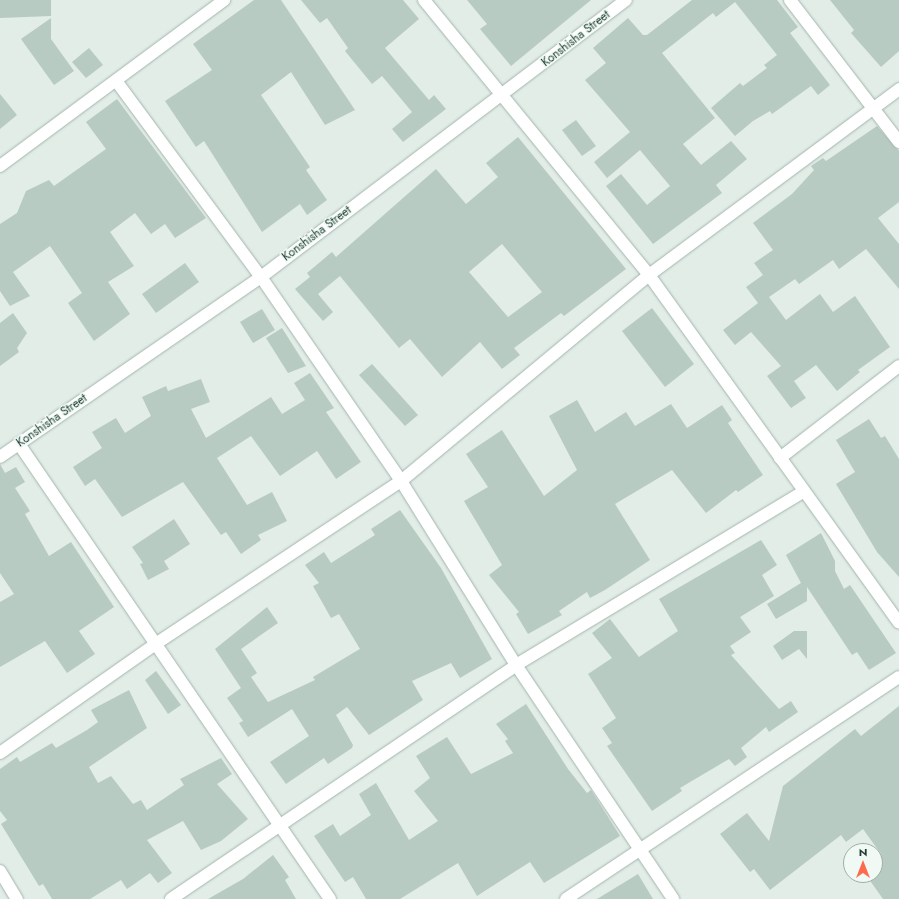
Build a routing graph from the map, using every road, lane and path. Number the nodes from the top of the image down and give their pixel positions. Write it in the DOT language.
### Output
graph roads {
  1 [pos="224,0"];
  2 [pos="424,0"];
  3 [pos="626,0"];
  4 [pos="790,0"];
  5 [pos="117,82"];
  6 [pos="899,89"];
  7 [pos="504,95"];
  8 [pos="872,108"];
  9 [pos="899,142"];
  10 [pos="0,166"];
  11 [pos="649,275"];
  12 [pos="261,276"];
  13 [pos="899,366"];
  14 [pos="19,444"];
  15 [pos="0,457"];
  16 [pos="780,458"];
  17 [pos="401,481"];
  18 [pos="804,491"];
  19 [pos="899,623"];
  20 [pos="154,645"];
  21 [pos="516,665"];
  22 [pos="899,677"];
  23 [pos="0,752"];
  24 [pos="278,824"];
  25 [pos="641,850"];
  26 [pos="0,872"];
  27 [pos="17,899"];
  28 [pos="171,899"];
  29 [pos="330,899"];
  30 [pos="566,899"];
  31 [pos="673,899"];
  1 -- 5 [label="street"];
  2 -- 7 [label="street"];
  3 -- 7 [label="street, Konshisha Street"];
  4 -- 8 [label="street"];
  5 -- 10 [label="street"];
  5 -- 12 [label="street"];
  6 -- 8 [label="street"];
  7 -- 11 [label="street"];
  7 -- 12 [label="street, Konshisha Street"];
  8 -- 9 [label="street"];
  8 -- 11 [label="street"];
  11 -- 16 [label="street"];
  11 -- 17 [label="street"];
  12 -- 14 [label="street, Konshisha Street"];
  12 -- 17 [label="street"];
  13 -- 16 [label="street"];
  14 -- 15 [label="street, Konshisha Street"];
  14 -- 20 [label="street"];
  16 -- 18 [label="street"];
  17 -- 20 [label="street"];
  17 -- 21 [label="street"];
  18 -- 19 [label="street"];
  18 -- 21 [label="street"];
  20 -- 23 [label="street"];
  20 -- 24 [label="street"];
  21 -- 24 [label="street"];
  21 -- 25 [label="street"];
  22 -- 25 [label="street"];
  24 -- 28 [label="street"];
  24 -- 29 [label="street"];
  25 -- 30 [label="street"];
  25 -- 31 [label="street"];
  26 -- 27 [label="street"];
}
